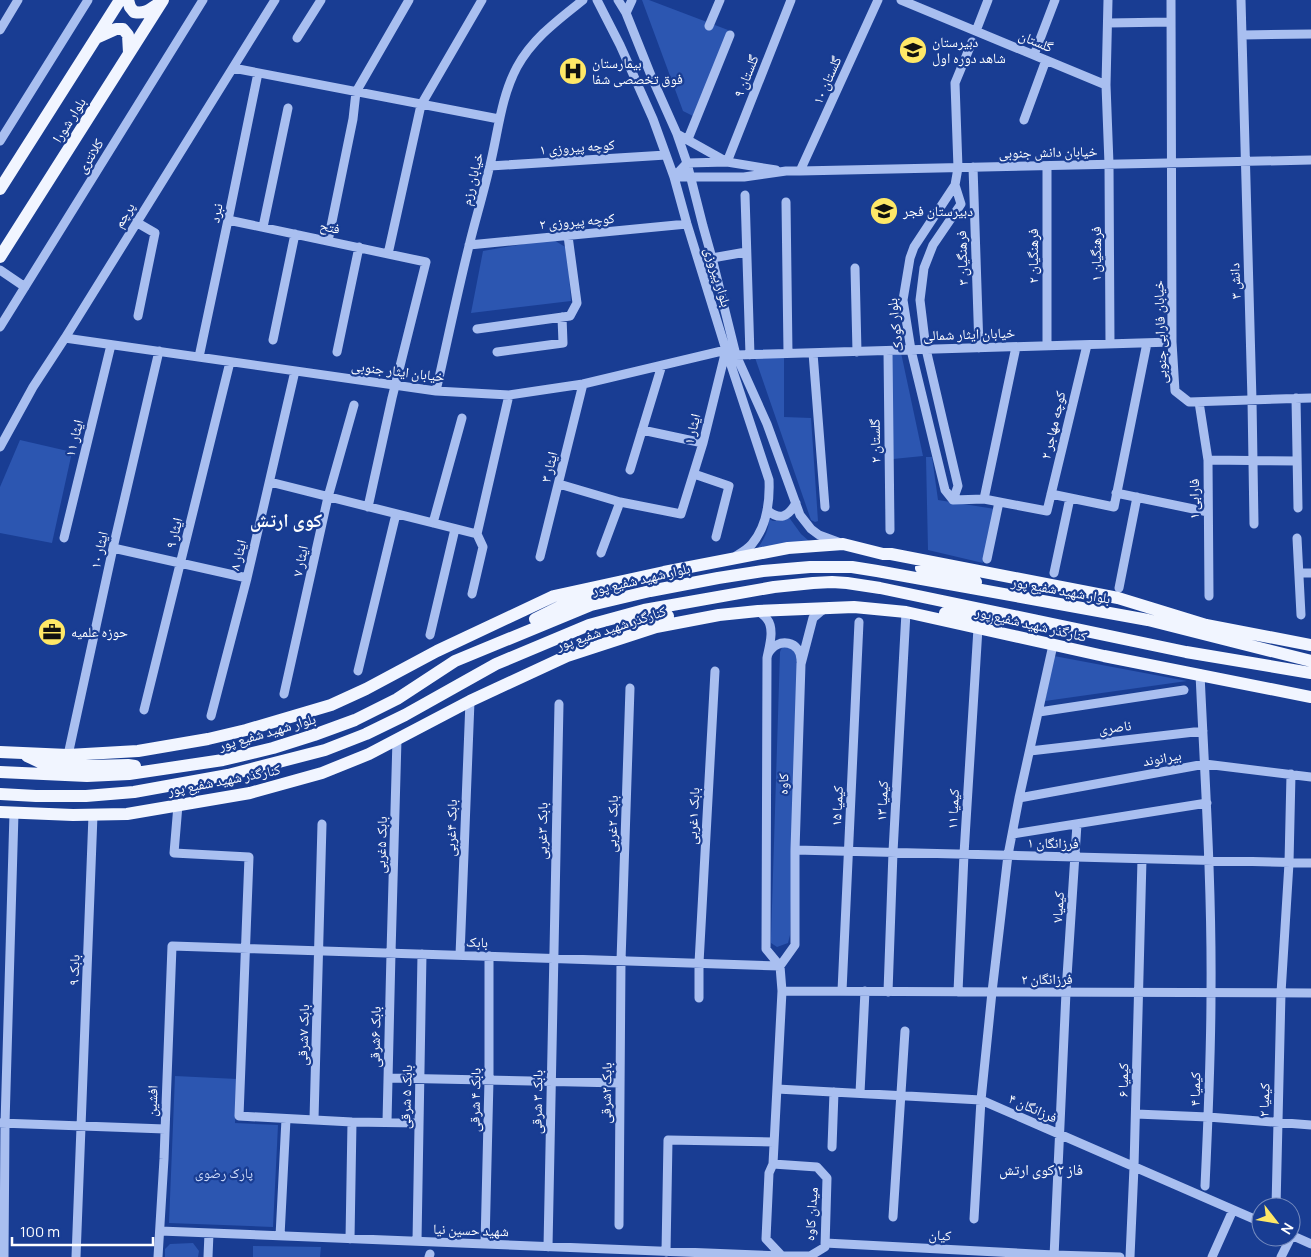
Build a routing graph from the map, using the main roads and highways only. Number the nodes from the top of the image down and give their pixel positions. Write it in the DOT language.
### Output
graph roads {
  1 [pos="163,0"];
  2 [pos="119,1"];
  3 [pos="96,38"];
  4 [pos="129,53"];
  5 [pos="0,189"];
  6 [pos="0,257"];
  7 [pos="883,554"];
  8 [pos="664,572"];
  9 [pos="1006,595"];
  10 [pos="906,612"];
  11 [pos="719,615"];
  12 [pos="1023,619"];
  13 [pos="1148,620"];
  14 [pos="588,625"];
  15 [pos="1193,631"];
  16 [pos="1142,643"];
  17 [pos="1311,645"];
  18 [pos="482,650"];
  19 [pos="1186,652"];
  20 [pos="1311,661"];
  21 [pos="1311,673"];
  22 [pos="1311,697"];
  23 [pos="0,752"];
  24 [pos="20,753"];
  25 [pos="157,770"];
  26 [pos="0,772"];
  27 [pos="0,794"];
  28 [pos="0,812"];
  1 -- 2 [label="main road"];
  1 -- 4 [label="main road, بلوار شورا"];
  2 -- 3 [label="main road, بلوار شورا"];
  3 -- 4 [label="main road"];
  3 -- 5 [label="main road, بلوار شورا"];
  4 -- 6 [label="main road, بلوار شورا"];
  7 -- 8 [label="main road"];
  7 -- 9 [label="main road"];
  7 -- 17 [label="main road"];
  8 -- 18 [label="main road"];
  8 -- 24 [label="main road"];
  9 -- 13 [label="main road, بلوار شهید شفیع پور"];
  9 -- 18 [label="main road, بلوار شهید شفیع پور"];
  10 -- 11 [label="main road, کنارگذر شهید شفیع پور"];
  10 -- 12 [label="main road"];
  10 -- 22 [label="main road, کنارگذر شهید شفیع پور"];
  11 -- 14 [label="main road"];
  11 -- 28 [label="main road, کنارگذر شهید شفیع پور"];
  12 -- 14 [label="main road"];
  12 -- 16 [label="main road"];
  13 -- 15 [label="main road, بلوار شهید شفیع پور"];
  13 -- 16 [label="main road"];
  14 -- 27 [label="main road"];
  15 -- 19 [label="main road"];
  15 -- 20 [label="main road, بلوار شهید شفیع پور"];
  16 -- 19 [label="main road"];
  18 -- 25 [label="main road, بلوار شهید شفیع پور"];
  19 -- 21 [label="main road"];
  23 -- 24 [label="main road"];
  24 -- 25 [label="main road"];
  25 -- 26 [label="main road, بلوار شهید شفیع پور"];
}
